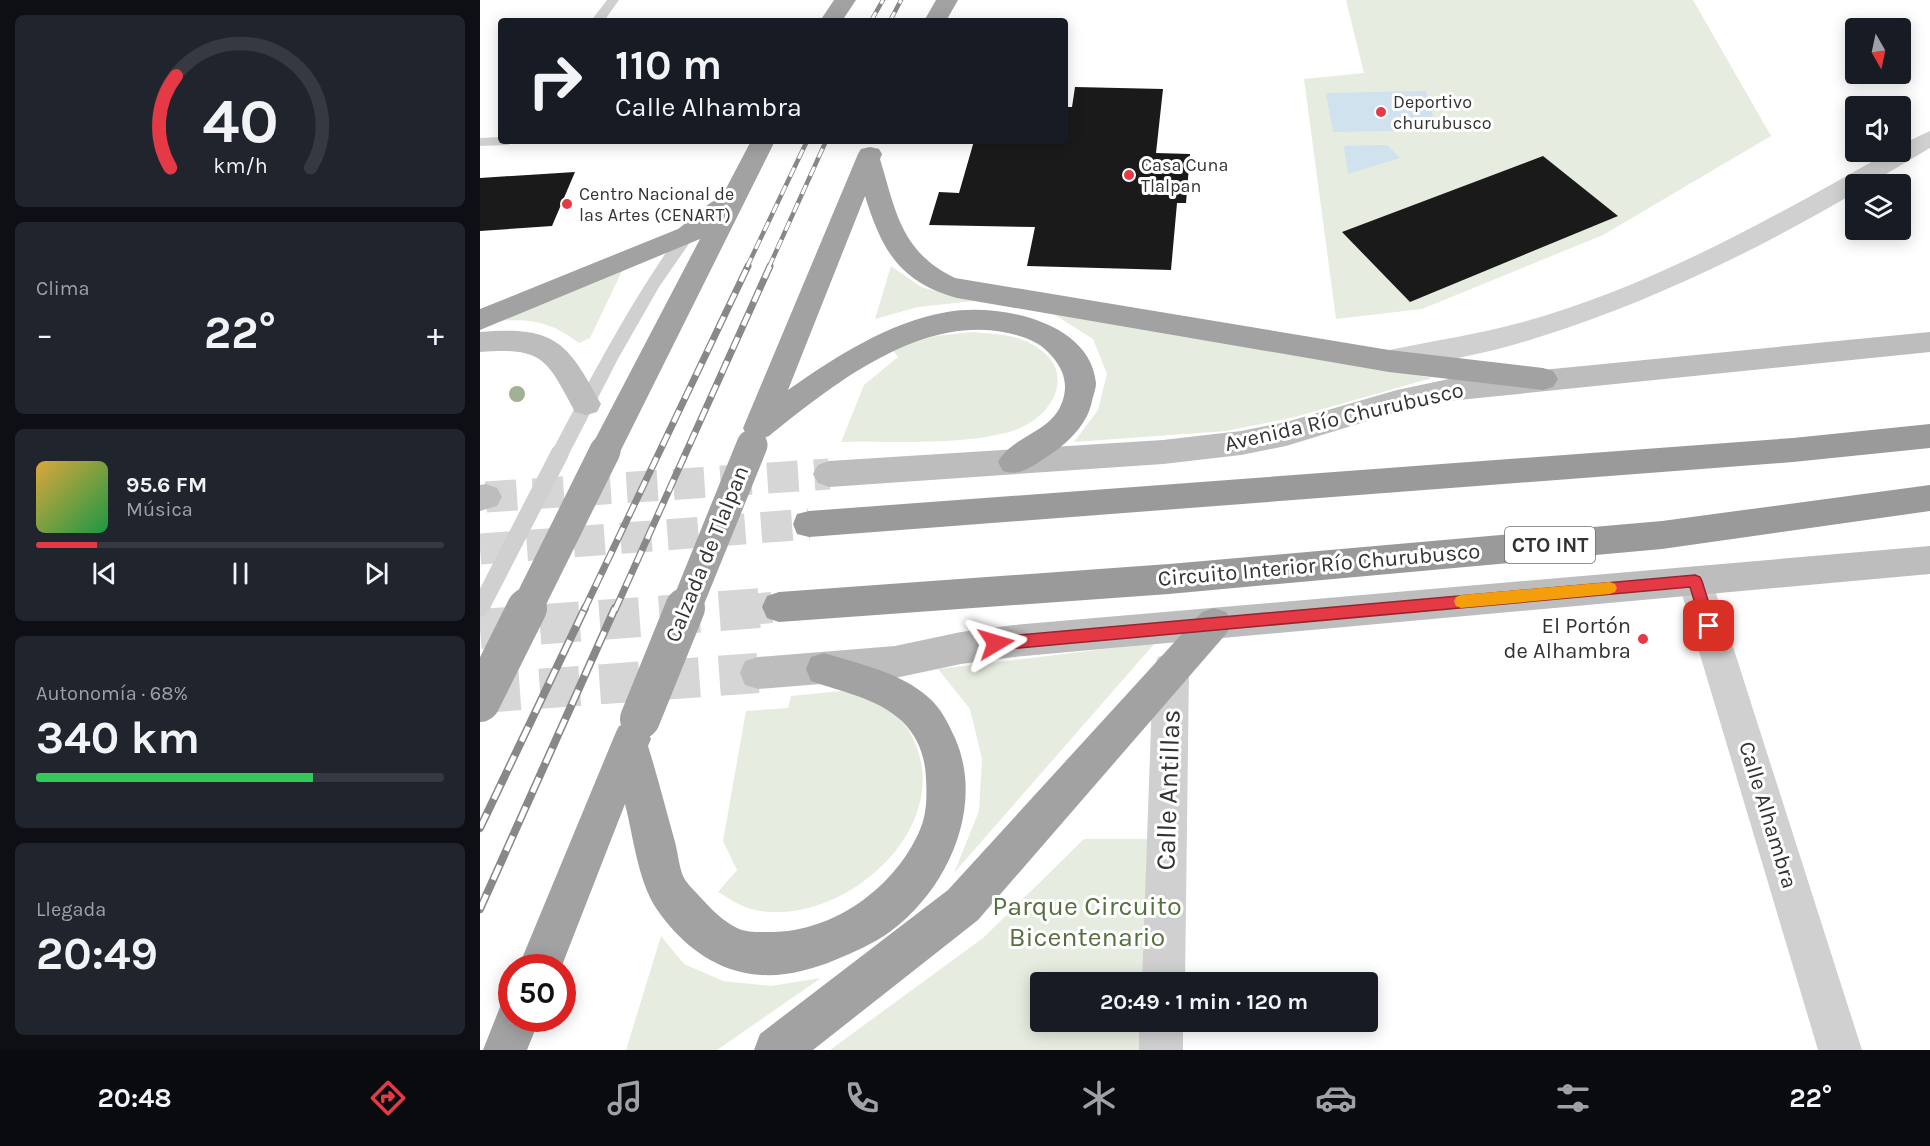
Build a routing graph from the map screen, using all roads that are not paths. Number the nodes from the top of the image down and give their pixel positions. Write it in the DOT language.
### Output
graph roads {
  1 [pos="613,0"];
  2 [pos="845,0"];
  3 [pos="947,0"];
  4 [pos="599,18"];
  5 [pos="833,18"];
  6 [pos="937,18"];
  7 [pos="1930,138"];
  8 [pos="498,141"];
  9 [pos="480,142"];
  10 [pos="761,144"];
  11 [pos="871,150"];
  12 [pos="737,189"];
  13 [pos="687,235"];
  14 [pos="480,320"];
  15 [pos="480,342"];
  16 [pos="1930,342"];
  17 [pos="1389,362"];
  18 [pos="1543,379"];
  19 [pos="586,404"];
  20 [pos="755,436"];
  21 [pos="1930,436"];
  22 [pos="1014,462"];
  23 [pos="829,474"];
  24 [pos="1930,498"];
  25 [pos="809,524"];
  26 [pos="1930,560"];
  27 [pos="1695,581"];
  28 [pos="779,607"];
  29 [pos="480,608"];
  30 [pos="1214,623"];
  31 [pos="824,669"];
  32 [pos="1171,669"];
  33 [pos="758,674"];
  34 [pos="480,702"];
  35 [pos="635,732"];
  36 [pos="545,954"];
  37 [pos="1162,972"];
  38 [pos="512,1032"];
  39 [pos="1161,1032"];
  40 [pos="505,1050"];
  41 [pos="776,1050"];
  42 [pos="1161,1050"];
  43 [pos="1840,1050"];
  1 -- 4 [label="lane"];
  2 -- 5 [label="highway"];
  3 -- 6 [label="highway"];
  7 -- 17 [label="street"];
  8 -- 9 [label="lane"];
  10 -- 12 [label="highway"];
  11 -- 17 [label="highway"];
  11 -- 20 [label="highway, Calzada de Tlalpan"];
  12 -- 13 [label="highway"];
  12 -- 34 [label="highway, bridge"];
  13 -- 14 [label="highway"];
  13 -- 19 [label="lane"];
  15 -- 19 [label="main road"];
  16 -- 18 [label="main road, Avenida Río Churubusco"];
  17 -- 18 [label="highway"];
  18 -- 22 [label="main road, Avenida Río Churubusco"];
  19 -- 29 [label="lane, bridge"];
  20 -- 22 [label="highway"];
  20 -- 35 [label="highway, Calzada de Tlalpan, bridge"];
  21 -- 25 [label="highway"];
  22 -- 23 [label="main road, Avenida Río Churubusco"];
  24 -- 28 [label="highway, Circuito Interior Río Churubusco / CTO INT"];
  26 -- 27 [label="main road, CTO INT"];
  27 -- 30 [label="main road, CTO INT"];
  27 -- 43 [label="street, Calle Alhambra"];
  30 -- 31 [label="main road, CTO INT"];
  30 -- 32 [label="highway"];
  31 -- 33 [label="main road, CTO INT"];
  31 -- 35 [label="highway"];
  32 -- 37 [label="street, Calle Antillas"];
  32 -- 41 [label="highway"];
  35 -- 36 [label="highway, Calzada de Tlalpan"];
  38 -- 40 [label="highway"];
  39 -- 42 [label="street"];
}
